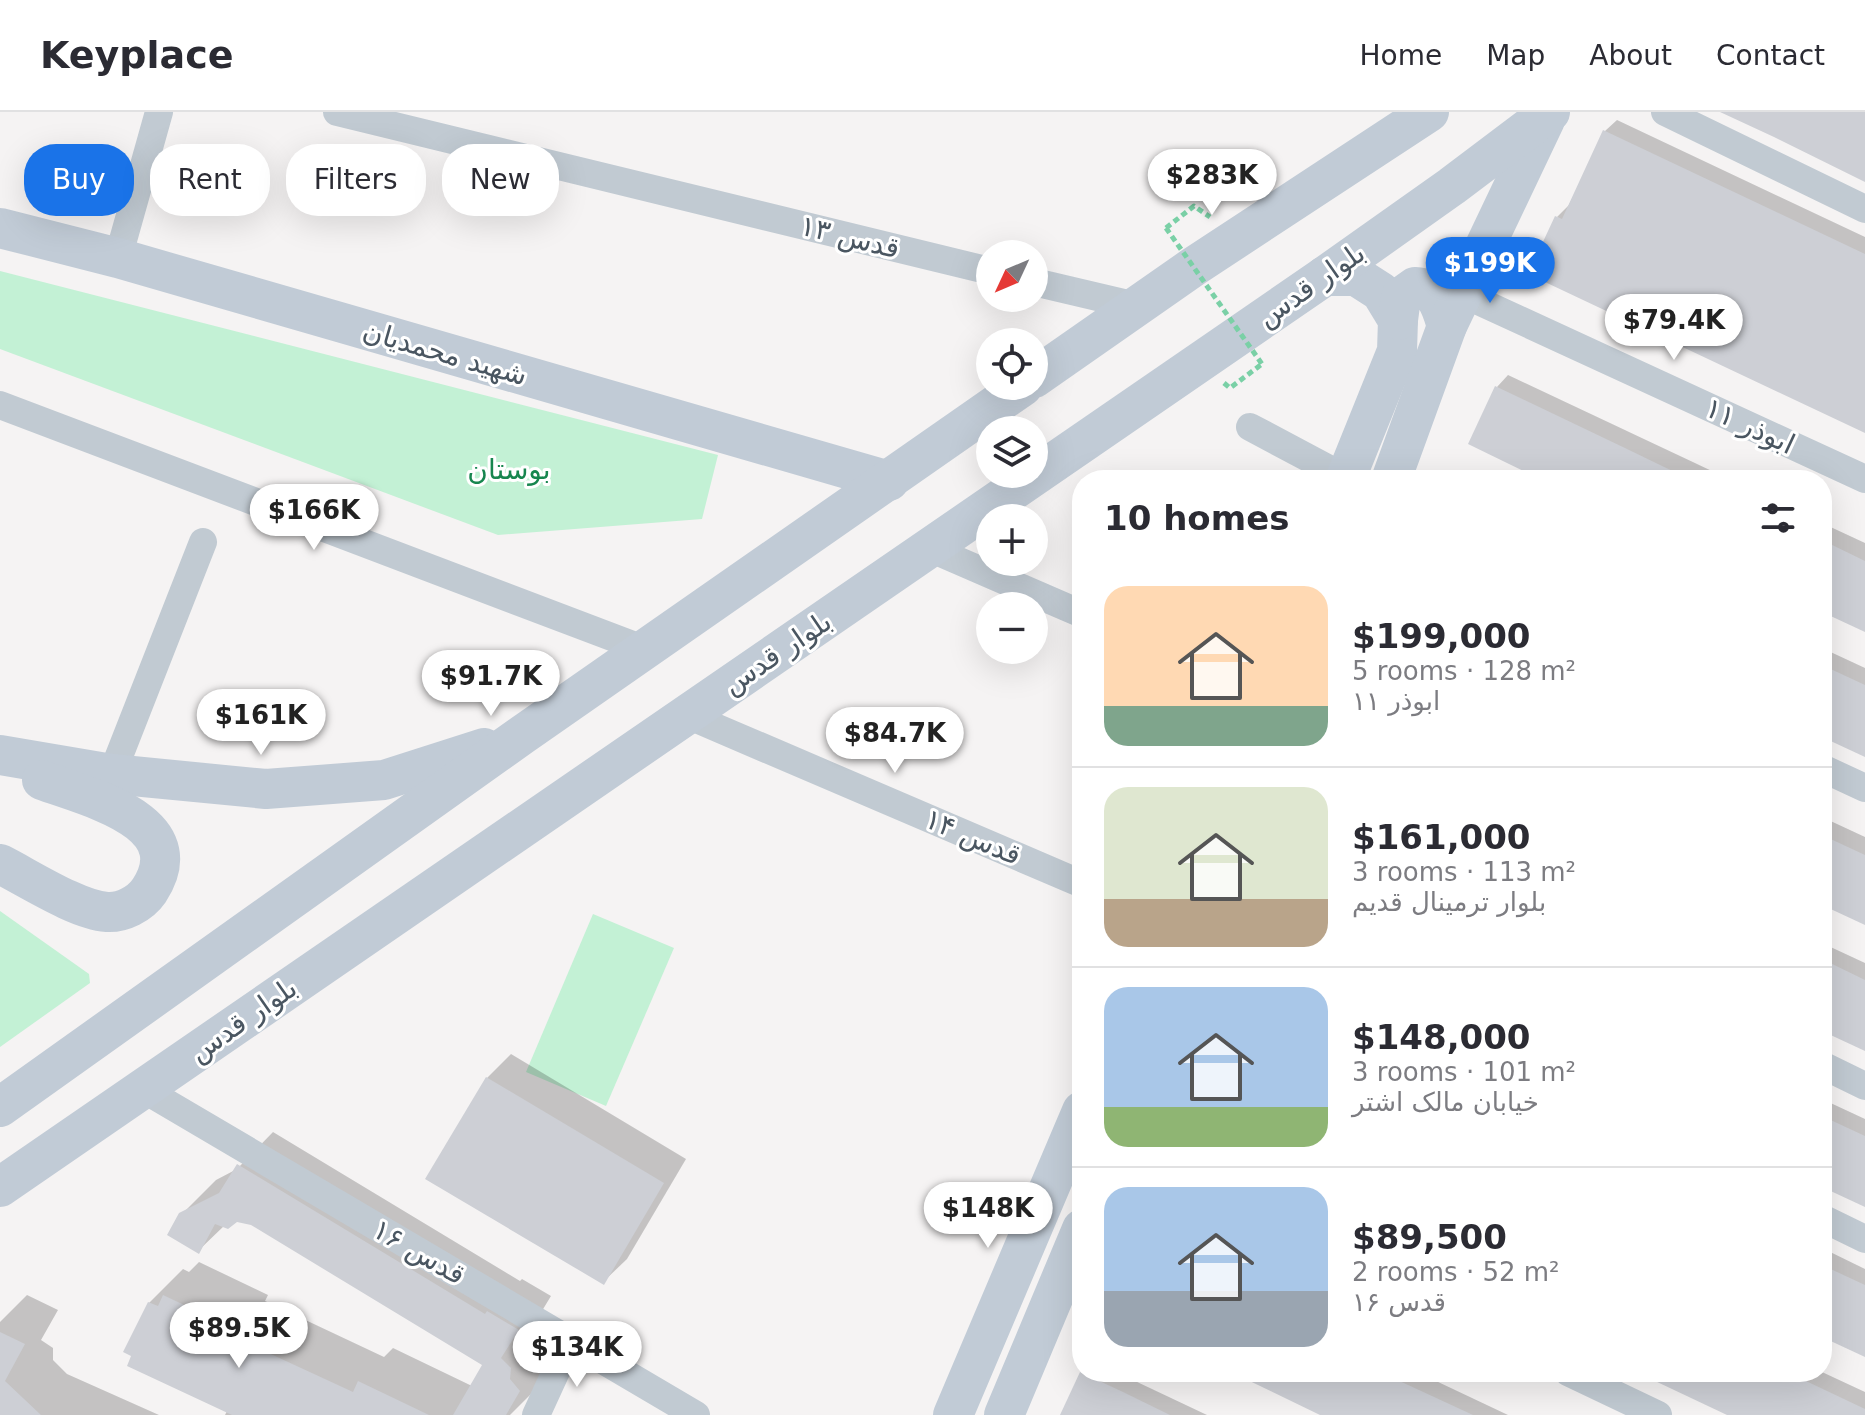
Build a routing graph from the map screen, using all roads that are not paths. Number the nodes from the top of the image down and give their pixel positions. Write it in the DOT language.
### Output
graph roads {
  1 [pos="159,112"];
  2 [pos="337,112"];
  3 [pos="1550,112"];
  4 [pos="1665,112"];
  5 [pos="1413,115"];
  6 [pos="1865,209"];
  7 [pos="0,228"];
  8 [pos="118,258"];
  9 [pos="976,268"];
  10 [pos="1325,276"];
  11 [pos="1048,285"];
  12 [pos="1136,306"];
  13 [pos="1454,309"];
  14 [pos="1398,320"];
  15 [pos="1048,368"];
  16 [pos="1003,400"];
  17 [pos="0,405"];
  18 [pos="1250,427"];
  19 [pos="1329,470"];
  20 [pos="1350,470"];
  21 [pos="1395,470"];
  22 [pos="1865,479"];
  23 [pos="889,481"];
  24 [pos="203,542"];
  25 [pos="929,548"];
  26 [pos="1072,610"];
  27 [pos="646,650"];
  28 [pos="687,715"];
  29 [pos="522,735"];
  30 [pos="0,755"];
  31 [pos="0,764"];
  32 [pos="1832,773"];
  33 [pos="112,774"];
  34 [pos="1865,788"];
  35 [pos="0,864"];
  36 [pos="1072,880"];
  37 [pos="1832,1070"];
  38 [pos="1865,1086"];
  39 [pos="143,1089"];
  40 [pos="0,1107"];
  41 [pos="1072,1135"];
  42 [pos="0,1187"];
  43 [pos="1832,1223"];
  44 [pos="1865,1239"];
  45 [pos="1072,1253"];
  46 [pos="570,1341"];
  47 [pos="1589,1382"];
  48 [pos="536,1415"];
  49 [pos="696,1415"];
  50 [pos="953,1415"];
  51 [pos="1004,1415"];
  52 [pos="1658,1415"];
  1 -- 8 [label="street"];
  2 -- 9 [label="street, قدس ۱۳"];
  3 -- 10 [label="main road, بلوار قدس"];
  3 -- 13 [label="main road"];
  4 -- 6 [label="street"];
  5 -- 12 [label="main road"];
  7 -- 8 [label="main road, شهید محمدیان"];
  8 -- 23 [label="main road, شهید محمدیان"];
  10 -- 14 [label="main road"];
  10 -- 25 [label="main road, بلوار قدس"];
  11 -- 12 [label="street"];
  12 -- 15 [label="main road"];
  13 -- 14 [label="main road"];
  13 -- 21 [label="main road"];
  13 -- 22 [label="street, ابوذر ۱۱"];
  14 -- 20 [label="main road"];
  16 -- 23 [label="main road"];
  17 -- 27 [label="street"];
  18 -- 19 [label="street"];
  23 -- 27 [label="main road"];
  24 -- 33 [label="street"];
  25 -- 26 [label="street"];
  25 -- 28 [label="main road, بلوار قدس"];
  27 -- 29 [label="main road"];
  28 -- 36 [label="street, قدس ۱۴"];
  28 -- 39 [label="main road, بلوار قدس"];
  29 -- 33 [label="main road"];
  29 -- 40 [label="main road"];
  30 -- 33 [label="main road"];
  31 -- 35 [label="main road"];
  32 -- 34 [label="street"];
  37 -- 38 [label="street"];
  39 -- 42 [label="main road, بلوار قدس"];
  39 -- 46 [label="street, قدس ۱۶"];
  41 -- 50 [label="main road"];
  43 -- 44 [label="street"];
  45 -- 51 [label="main road"];
  46 -- 48 [label="street"];
  46 -- 49 [label="street, قدس ۱۶"];
  47 -- 52 [label="street"];
}
